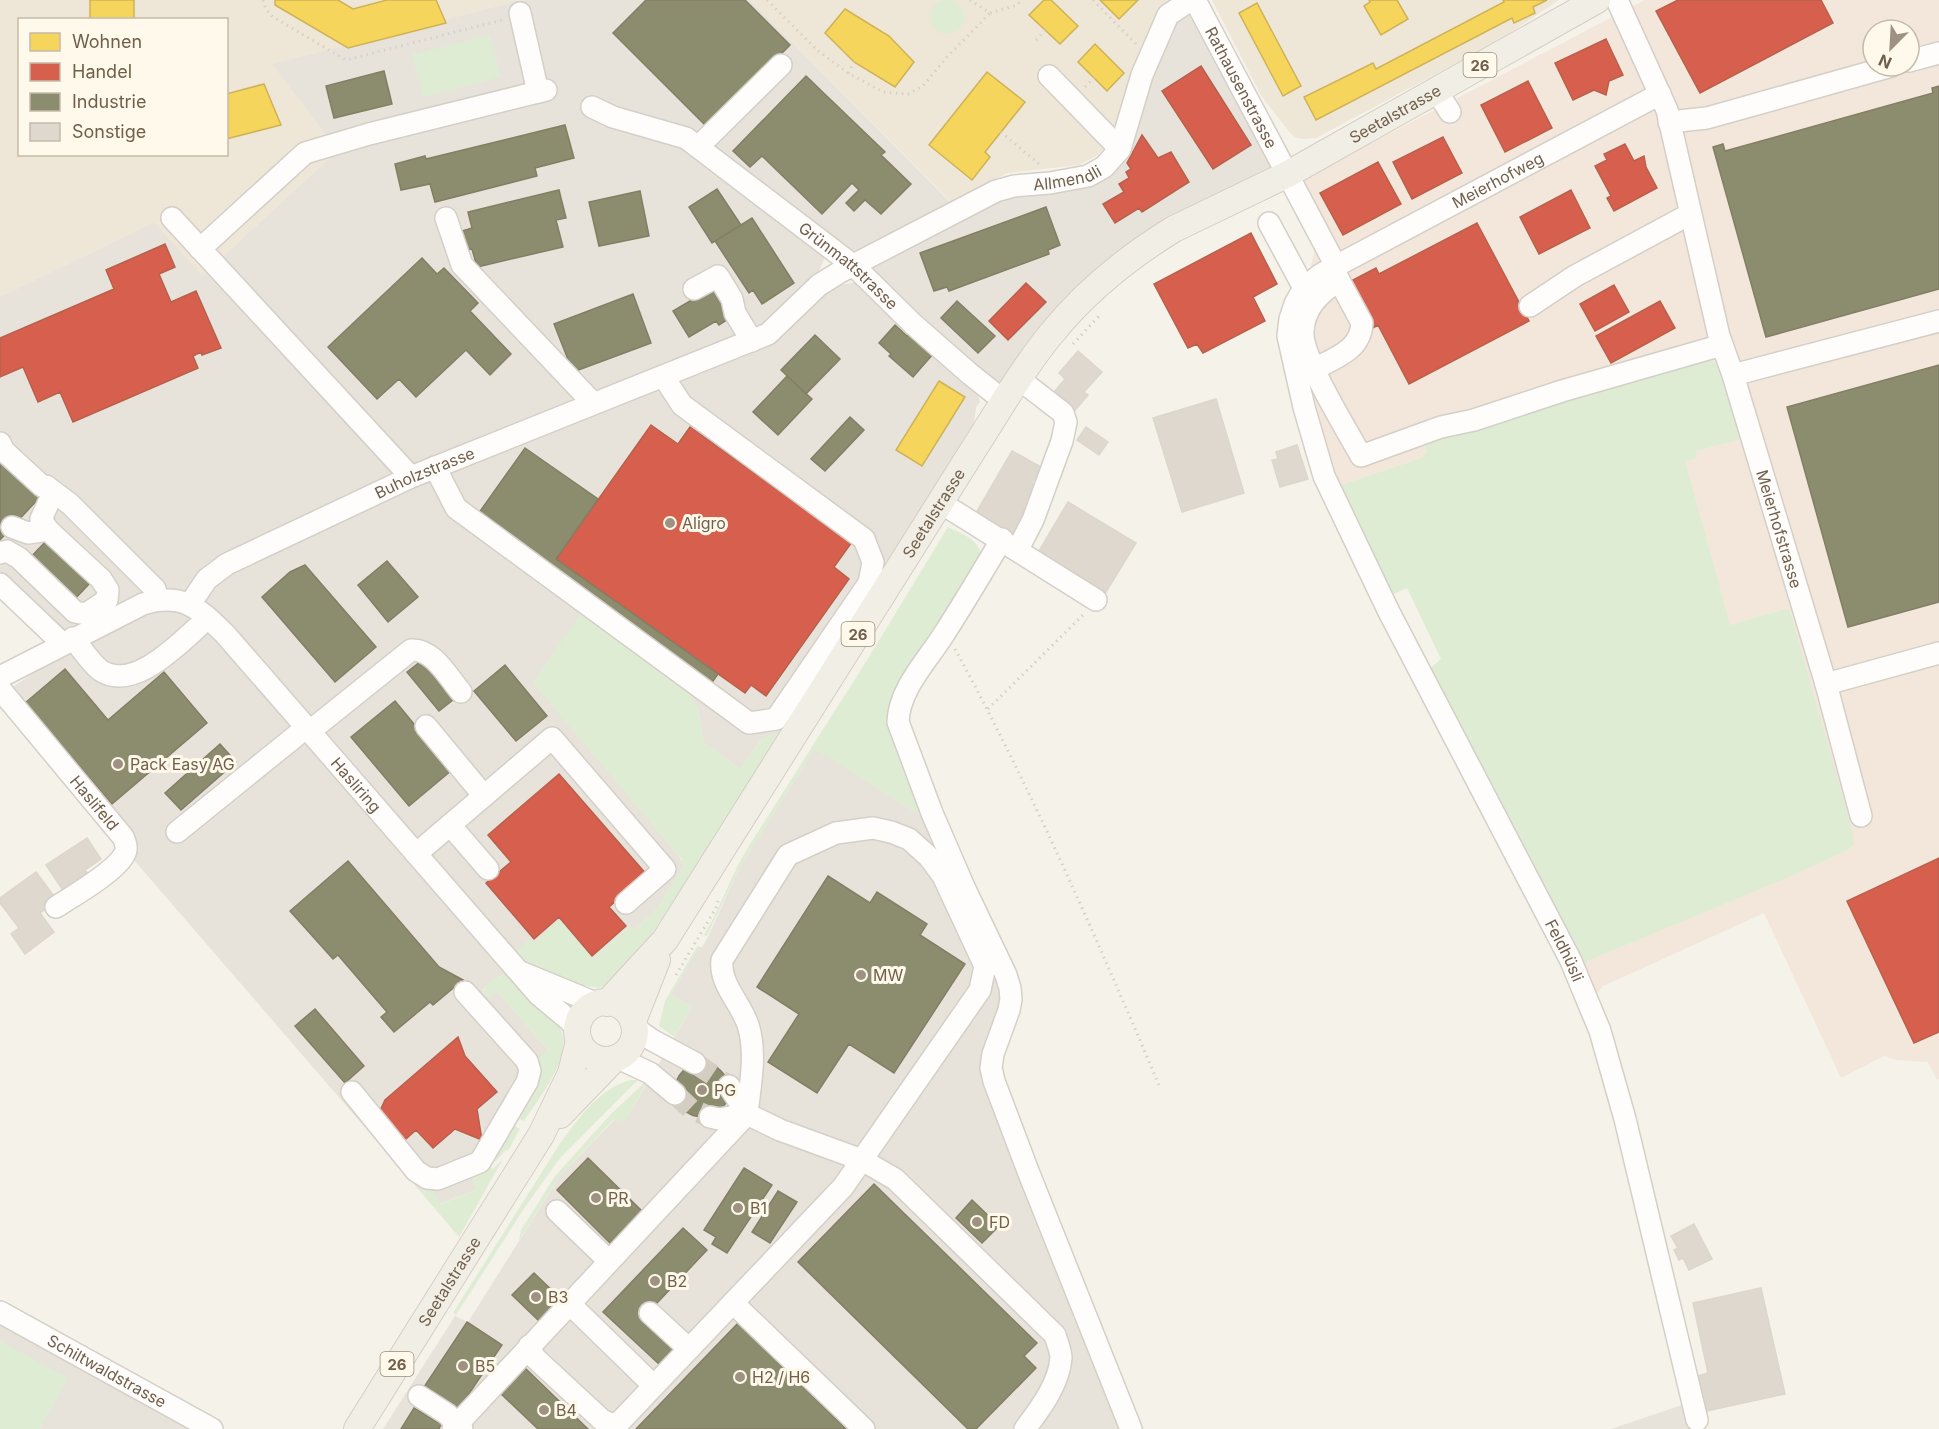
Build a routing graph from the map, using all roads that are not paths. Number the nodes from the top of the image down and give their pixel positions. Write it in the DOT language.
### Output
graph roads {
  1 [pos="1193,0"];
  2 [pos="1597,0"];
  3 [pos="1617,0"];
  4 [pos="511,17"];
  5 [pos="1939,53"];
  6 [pos="1921,58"];
  7 [pos="782,65"];
  8 [pos="1861,75"];
  9 [pos="1049,76"];
  10 [pos="1436,90"];
  11 [pos="1660,94"];
  12 [pos="592,107"];
  13 [pos="1450,112"];
  14 [pos="1669,122"];
  15 [pos="692,143"];
  16 [pos="1120,149"];
  17 [pos="1288,174"];
  18 [pos="1690,214"];
  19 [pos="172,218"];
  20 [pos="446,218"];
  21 [pos="1269,223"];
  22 [pos="200,249"];
  23 [pos="854,266"];
  24 [pos="1336,272"];
  25 [pos="1304,288"];
  26 [pos="694,289"];
  27 [pos="1530,306"];
  28 [pos="1939,321"];
  29 [pos="752,341"];
  30 [pos="1722,345"];
  31 [pos="1314,369"];
  32 [pos="1733,375"];
  33 [pos="663,376"];
  34 [pos="1019,379"];
  35 [pos="1004,401"];
  36 [pos="593,403"];
  37 [pos="0,443"];
  38 [pos="435,467"];
  39 [pos="411,477"];
  40 [pos="49,489"];
  41 [pos="941,503"];
  42 [pos="12,527"];
  43 [pos="48,530"];
  44 [pos="1010,544"];
  45 [pos="0,553"];
  46 [pos="0,584"];
  47 [pos="158,600"];
  48 [pos="1096,600"];
  49 [pos="190,604"];
  50 [pos="68,606"];
  51 [pos="208,618"];
  52 [pos="40,621"];
  53 [pos="68,641"];
  54 [pos="1939,653"];
  55 [pos="0,677"];
  56 [pos="1826,684"];
  57 [pos="0,689"];
  58 [pos="461,692"];
  59 [pos="426,726"];
  60 [pos="308,729"];
  61 [pos="484,796"];
  62 [pos="1861,816"];
  63 [pos="450,825"];
  64 [pos="177,832"];
  65 [pos="416,854"];
  66 [pos="488,869"];
  67 [pos="626,903"];
  68 [pos="56,908"];
  69 [pos="665,940"];
  70 [pos="520,972"];
  71 [pos="465,992"];
  72 [pos="602,1003"];
  73 [pos="634,1024"];
  74 [pos="578,1035"];
  75 [pos="616,1058"];
  76 [pos="695,1063"];
  77 [pos="729,1086"];
  78 [pos="352,1092"];
  79 [pos="675,1094"];
  80 [pos="747,1114"];
  81 [pos="710,1117"];
  82 [pos="541,1135"];
  83 [pos="862,1160"];
  84 [pos="557,1211"];
  85 [pos="609,1261"];
  86 [pos="733,1303"];
  87 [pos="564,1308"];
  88 [pos="0,1312"];
  89 [pos="650,1313"];
  90 [pos="529,1346"];
  91 [pos="689,1349"];
  92 [pos="654,1386"];
  93 [pos="419,1396"];
  94 [pos="1696,1419"];
  95 [pos="616,1426"];
  96 [pos="457,1427"];
  97 [pos="212,1429"];
  98 [pos="357,1429"];
  99 [pos="864,1429"];
  100 [pos="1024,1429"];
  101 [pos="1131,1429"];
  1 -- 16 [label="street, Allmendli"];
  1 -- 17 [label="street, Rathausenstrasse"];
  2 -- 10 [label="main road, Seetalstrasse / 26"];
  3 -- 11 [label="street, Meierhofstrasse"];
  4 -- 22 [label="street"];
  5 -- 6 [label="street"];
  7 -- 15 [label="street"];
  8 -- 14 [label="street"];
  9 -- 16 [label="street"];
  10 -- 13 [label="street"];
  10 -- 17 [label="main road, Seetalstrasse / 26"];
  11 -- 14 [label="street, Meierhofstrasse"];
  11 -- 24 [label="street, Meierhofweg"];
  12 -- 15 [label="street"];
  14 -- 18 [label="street, Meierhofstrasse"];
  15 -- 23 [label="street, Grünmattstrasse"];
  16 -- 23 [label="street, Allmendli"];
  17 -- 24 [label="street"];
  17 -- 34 [label="main road, Seetalstrasse / 26"];
  18 -- 27 [label="street"];
  18 -- 30 [label="street, Meierhofstrasse"];
  19 -- 22 [label="street"];
  20 -- 36 [label="street"];
  21 -- 25 [label="street"];
  22 -- 39 [label="street"];
  23 -- 29 [label="street, Buholzstrasse"];
  23 -- 35 [label="street, Grünmattstrasse"];
  24 -- 25 [label="street"];
  24 -- 31 [label="street"];
  24 -- 31 [label="street"];
  25 -- 94 [label="street, Feldhüsli"];
  26 -- 29 [label="street"];
  28 -- 32 [label="street"];
  29 -- 33 [label="street, Buholzstrasse"];
  30 -- 31 [label="street"];
  30 -- 32 [label="street, Meierhofstrasse"];
  32 -- 56 [label="street, Meierhofstrasse"];
  33 -- 36 [label="street, Buholzstrasse"];
  33 -- 38 [label="street"];
  34 -- 35 [label="main road, Seetalstrasse / 26"];
  34 -- 44 [label="street"];
  35 -- 41 [label="main road, Seetalstrasse / 26"];
  36 -- 38 [label="street, Buholzstrasse"];
  37 -- 40 [label="street"];
  38 -- 39 [label="street, Buholzstrasse"];
  39 -- 49 [label="street, Buholzstrasse"];
  40 -- 43 [label="street"];
  40 -- 47 [label="street"];
  41 -- 44 [label="street"];
  41 -- 69 [label="main road, Seetalstrasse / 26"];
  42 -- 43 [label="street"];
  43 -- 50 [label="street"];
  44 -- 48 [label="street"];
  44 -- 101 [label="street"];
  45 -- 50 [label="street"];
  46 -- 52 [label="street"];
  47 -- 49 [label="street"];
  47 -- 53 [label="street"];
  49 -- 51 [label="street, Hasliring"];
  50 -- 52 [label="street"];
  51 -- 53 [label="street"];
  51 -- 60 [label="street, Hasliring"];
  52 -- 53 [label="street"];
  53 -- 55 [label="street"];
  54 -- 56 [label="street"];
  56 -- 62 [label="street, Meierhofstrasse"];
  57 -- 68 [label="street, Haslifeld"];
  58 -- 60 [label="street"];
  59 -- 61 [label="street"];
  60 -- 64 [label="street"];
  60 -- 65 [label="street, Hasliring"];
  61 -- 63 [label="street"];
  61 -- 67 [label="street"];
  63 -- 65 [label="street"];
  63 -- 66 [label="street"];
  65 -- 70 [label="street, Hasliring"];
  69 -- 72 [label="main road, Seetalstrasse / 26"];
  69 -- 73 [label="main road, Seetalstrasse / 26"];
  70 -- 72 [label="street, Hasliring"];
  70 -- 74 [label="street, Hasliring"];
  71 -- 78 [label="street"];
  72 -- 73 [label="main road"];
  72 -- 74 [label="main road"];
  73 -- 75 [label="main road"];
  73 -- 76 [label="street"];
  74 -- 75 [label="main road"];
  74 -- 82 [label="main road, Seetalstrasse / 26"];
  75 -- 79 [label="street"];
  75 -- 82 [label="main road, Seetalstrasse / 26"];
  77 -- 80 [label="street"];
  80 -- 81 [label="street"];
  80 -- 83 [label="street"];
  80 -- 83 [label="street"];
  80 -- 85 [label="street"];
  82 -- 98 [label="main road, Seetalstrasse / 26"];
  83 -- 86 [label="street"];
  83 -- 100 [label="street"];
  84 -- 85 [label="street"];
  85 -- 87 [label="street"];
  86 -- 91 [label="street"];
  86 -- 99 [label="street"];
  87 -- 90 [label="street"];
  87 -- 92 [label="street"];
  88 -- 97 [label="street, Schiltwaldstrasse"];
  89 -- 91 [label="street"];
  90 -- 95 [label="street"];
  90 -- 96 [label="street"];
  91 -- 92 [label="street"];
  92 -- 95 [label="street"];
  93 -- 96 [label="street"];
}
